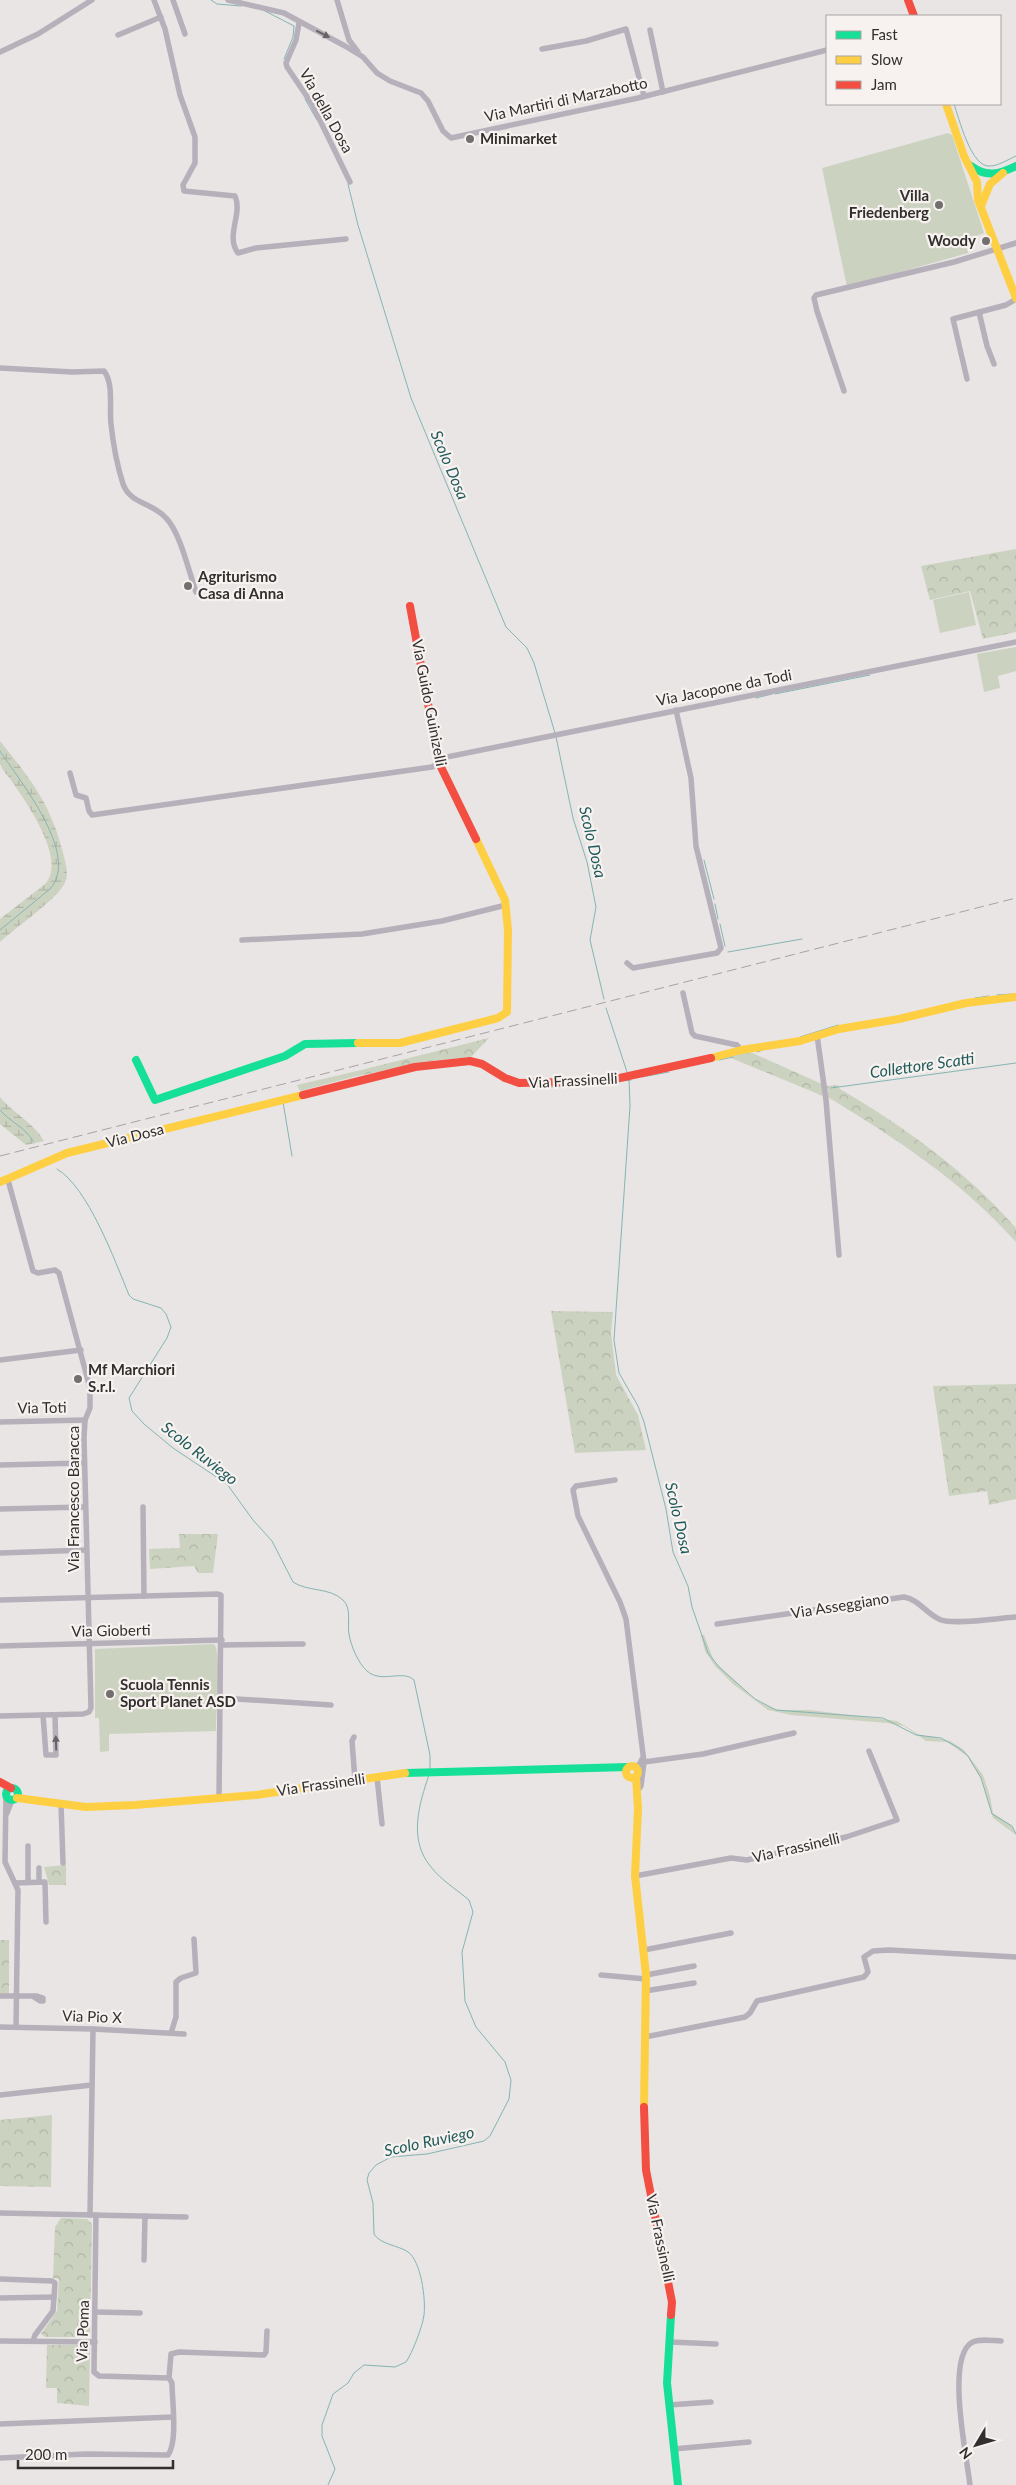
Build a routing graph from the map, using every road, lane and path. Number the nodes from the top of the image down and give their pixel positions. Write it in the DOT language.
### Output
graph roads {
  1 [pos="154,0"];
  2 [pos="173,0"];
  3 [pos="228,0"];
  4 [pos="337,0"];
  5 [pos="908,0"];
  6 [pos="88,1"];
  7 [pos="914,15"];
  8 [pos="161,17"];
  9 [pos="299,23"];
  10 [pos="650,30"];
  11 [pos="185,34"];
  12 [pos="118,35"];
  13 [pos="348,44"];
  14 [pos="542,49"];
  15 [pos="826,50"];
  16 [pos="0,52"];
  17 [pos="663,92"];
  18 [pos="644,96"];
  19 [pos="946,105"];
  20 [pos="968,163"];
  21 [pos="1013,168"];
  22 [pos="985,175"];
  23 [pos="350,182"];
  24 [pos="978,184"];
  25 [pos="989,185"];
  26 [pos="981,206"];
  27 [pos="346,239"];
  28 [pos="1016,243"];
  29 [pos="996,249"];
  30 [pos="1016,299"];
  31 [pos="978,312"];
  32 [pos="994,364"];
  33 [pos="0,368"];
  34 [pos="968,379"];
  35 [pos="844,391"];
  36 [pos="196,592"];
  37 [pos="410,606"];
  38 [pos="1016,642"];
  39 [pos="676,710"];
  40 [pos="438,761"];
  41 [pos="70,773"];
  42 [pos="506,906"];
  43 [pos="242,940"];
  44 [pos="627,963"];
  45 [pos="683,993"];
  46 [pos="1016,997"];
  47 [pos="817,1035"];
  48 [pos="741,1050"];
  49 [pos="136,1060"];
  50 [pos="274,1101"];
  51 [pos="4,1181"];
  52 [pos="839,1255"];
  53 [pos="81,1350"];
  54 [pos="0,1360"];
  55 [pos="85,1420"];
  56 [pos="0,1422"];
  57 [pos="84,1463"];
  58 [pos="0,1465"];
  59 [pos="615,1480"];
  60 [pos="85,1507"];
  61 [pos="142,1507"];
  62 [pos="0,1509"];
  63 [pos="86,1550"];
  64 [pos="0,1553"];
  65 [pos="144,1596"];
  66 [pos="88,1597"];
  67 [pos="0,1600"];
  68 [pos="1016,1617"];
  69 [pos="717,1624"];
  70 [pos="222,1643"];
  71 [pos="89,1644"];
  72 [pos="303,1644"];
  73 [pos="0,1646"];
  74 [pos="221,1698"];
  75 [pos="331,1705"];
  76 [pos="55,1714"];
  77 [pos="43,1715"];
  78 [pos="0,1716"];
  79 [pos="794,1733"];
  80 [pos="354,1737"];
  81 [pos="869,1751"];
  82 [pos="644,1760"];
  83 [pos="632,1773"];
  84 [pos="377,1777"];
  85 [pos="356,1780"];
  86 [pos="0,1783"];
  87 [pos="636,1790"];
  88 [pos="12,1794"];
  89 [pos="219,1799"];
  90 [pos="61,1804"];
  91 [pos="382,1824"];
  92 [pos="28,1846"];
  93 [pos="63,1863"];
  94 [pos="39,1868"];
  95 [pos="8,1870"];
  96 [pos="2,1872"];
  97 [pos="635,1876"];
  98 [pos="28,1882"];
  99 [pos="39,1882"];
  100 [pos="16,1883"];
  101 [pos="46,1922"];
  102 [pos="731,1933"];
  103 [pos="194,1939"];
  104 [pos="644,1950"];
  105 [pos="1016,1957"];
  106 [pos="694,1966"];
  107 [pos="601,1976"];
  108 [pos="646,1977"];
  109 [pos="694,1983"];
  110 [pos="645,1991"];
  111 [pos="0,1996"];
  112 [pos="16,1997"];
  113 [pos="34,1997"];
  114 [pos="0,2027"];
  115 [pos="16,2028"];
  116 [pos="93,2029"];
  117 [pos="171,2033"];
  118 [pos="184,2034"];
  119 [pos="645,2037"];
  120 [pos="92,2085"];
  121 [pos="0,2095"];
  122 [pos="0,2213"];
  123 [pos="93,2215"];
  124 [pos="145,2216"];
  125 [pos="186,2217"];
  126 [pos="144,2260"];
  127 [pos="0,2279"];
  128 [pos="54,2297"];
  129 [pos="0,2298"];
  130 [pos="96,2312"];
  131 [pos="140,2313"];
  132 [pos="267,2331"];
  133 [pos="0,2341"];
  134 [pos="33,2341"];
  135 [pos="1001,2341"];
  136 [pos="95,2342"];
  137 [pos="670,2342"];
  138 [pos="716,2344"];
  139 [pos="169,2378"];
  140 [pos="711,2402"];
  141 [pos="669,2406"];
  142 [pos="173,2417"];
  143 [pos="0,2424"];
  144 [pos="749,2442"];
  145 [pos="674,2449"];
  146 [pos="0,2458"];
  147 [pos="678,2485"];
  148 [pos="970,2485"];
  1 -- 8 [label="street"];
  2 -- 11 [label="street"];
  3 -- 9 [label="street"];
  4 -- 13 [label="street"];
  5 -- 7 [label="street"];
  6 -- 16 [label="street"];
  8 -- 12 [label="street"];
  8 -- 27 [label="street"];
  9 -- 13 [label="street, one-way"];
  9 -- 23 [label="street, Via della Dosa"];
  10 -- 17 [label="street"];
  13 -- 18 [label="street, Via Martiri di Marzabotto"];
  14 -- 18 [label="street"];
  15 -- 17 [label="street, Via Martiri di Marzabotto"];
  17 -- 18 [label="street, Via Martiri di Marzabotto"];
  19 -- 20 [label="street"];
  20 -- 22 [label="street"];
  20 -- 24 [label="street"];
  21 -- 22 [label="street"];
  21 -- 25 [label="street"];
  22 -- 24 [label="street"];
  22 -- 25 [label="street"];
  24 -- 25 [label="street"];
  24 -- 26 [label="street"];
  25 -- 26 [label="street"];
  26 -- 29 [label="street"];
  28 -- 29 [label="street"];
  29 -- 30 [label="street"];
  29 -- 35 [label="street"];
  30 -- 31 [label="street"];
  31 -- 32 [label="street"];
  31 -- 34 [label="street"];
  33 -- 36 [label="street"];
  37 -- 40 [label="street, Via Guido Guinizelli"];
  38 -- 39 [label="street, Via Jacopone da Todi"];
  39 -- 40 [label="street, Via Jacopone da Todi"];
  39 -- 44 [label="street"];
  40 -- 41 [label="street, Via Jacopone da Todi"];
  40 -- 42 [label="street, Via Guido Guinizelli"];
  42 -- 43 [label="street"];
  42 -- 49 [label="street, Via Guido Guinizelli"];
  45 -- 48 [label="street"];
  46 -- 47 [label="street, Via Frassinelli"];
  47 -- 48 [label="street, Via Frassinelli"];
  47 -- 52 [label="street"];
  48 -- 50 [label="street, Via Frassinelli"];
  50 -- 51 [label="street, Via Dosa"];
  51 -- 53 [label="street, Via Francesco Baracca"];
  53 -- 54 [label="street"];
  53 -- 55 [label="street, Via Francesco Baracca"];
  55 -- 56 [label="street, Via Toti"];
  55 -- 57 [label="street, Via Francesco Baracca"];
  57 -- 58 [label="street"];
  57 -- 60 [label="street, Via Francesco Baracca"];
  59 -- 82 [label="street, Via Frassinelli"];
  60 -- 62 [label="street"];
  60 -- 63 [label="street, Via Francesco Baracca"];
  61 -- 65 [label="street"];
  63 -- 64 [label="street"];
  63 -- 66 [label="street, Via Francesco Baracca"];
  65 -- 66 [label="street"];
  65 -- 70 [label="street"];
  66 -- 67 [label="street"];
  66 -- 71 [label="street, Via Francesco Baracca"];
  68 -- 69 [label="street, Via Asseggiano"];
  70 -- 71 [label="street, Via Gioberti"];
  70 -- 72 [label="street, Via Gioberti"];
  70 -- 74 [label="street"];
  71 -- 73 [label="street, Via Gioberti"];
  71 -- 76 [label="street, Via Francesco Baracca"];
  74 -- 75 [label="street"];
  74 -- 89 [label="street"];
  76 -- 77 [label="street"];
  77 -- 76 [label="street, one-way"];
  77 -- 78 [label="street"];
  79 -- 82 [label="street"];
  80 -- 85 [label="street"];
  81 -- 97 [label="street, Via Frassinelli"];
  82 -- 83 [label="street, Via Frassinelli"];
  82 -- 87 [label="street, Via Frassinelli"];
  83 -- 84 [label="street, Via Frassinelli"];
  83 -- 87 [label="street"];
  84 -- 85 [label="street, Via Frassinelli"];
  84 -- 91 [label="street"];
  85 -- 89 [label="street, Via Frassinelli"];
  86 -- 88 [label="street, Via Frassinelli"];
  87 -- 97 [label="street, Via Frassinelli"];
  88 -- 90 [label="street, Via Frassinelli"];
  88 -- 95 [label="street"];
  89 -- 90 [label="street, Via Frassinelli"];
  90 -- 93 [label="street"];
  92 -- 98 [label="street"];
  94 -- 99 [label="street"];
  95 -- 96 [label="street"];
  95 -- 100 [label="street"];
  97 -- 104 [label="street, Via Frassinelli"];
  98 -- 99 [label="street"];
  98 -- 100 [label="street"];
  99 -- 101 [label="street"];
  100 -- 112 [label="street"];
  102 -- 104 [label="street"];
  103 -- 117 [label="street"];
  104 -- 108 [label="street, Via Frassinelli"];
  105 -- 119 [label="street"];
  106 -- 108 [label="street"];
  107 -- 108 [label="street"];
  108 -- 110 [label="street, Via Frassinelli"];
  109 -- 110 [label="street"];
  110 -- 119 [label="street, Via Frassinelli"];
  111 -- 112 [label="street"];
  112 -- 113 [label="street"];
  112 -- 115 [label="street"];
  114 -- 115 [label="street, Via Pio X"];
  115 -- 116 [label="street, Via Pio X"];
  116 -- 117 [label="street, Via Pio X"];
  116 -- 120 [label="street, Via Poma"];
  117 -- 118 [label="street, Via Pio X"];
  119 -- 137 [label="street, Via Frassinelli"];
  120 -- 121 [label="street"];
  120 -- 123 [label="street, Via Poma"];
  122 -- 123 [label="street"];
  123 -- 124 [label="street"];
  123 -- 130 [label="street, Via Poma"];
  124 -- 125 [label="street"];
  124 -- 126 [label="street"];
  127 -- 128 [label="street"];
  128 -- 129 [label="street"];
  128 -- 134 [label="street"];
  130 -- 131 [label="street"];
  130 -- 136 [label="street, Via Poma"];
  132 -- 139 [label="street"];
  133 -- 134 [label="street"];
  134 -- 136 [label="street"];
  135 -- 148 [label="street"];
  136 -- 139 [label="street, Via Poma"];
  137 -- 138 [label="street"];
  137 -- 141 [label="street, Via Frassinelli"];
  139 -- 142 [label="street"];
  140 -- 141 [label="street"];
  141 -- 145 [label="street, Via Frassinelli"];
  142 -- 143 [label="street"];
  142 -- 146 [label="street"];
  144 -- 145 [label="street"];
  145 -- 147 [label="street, Via Frassinelli"];
}
